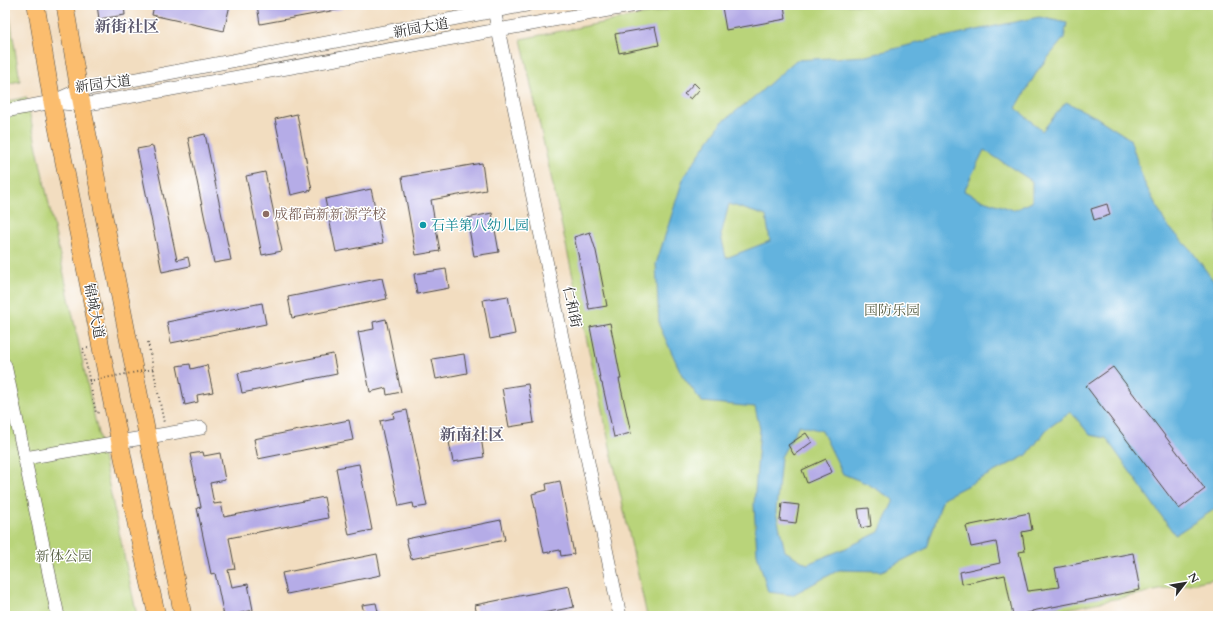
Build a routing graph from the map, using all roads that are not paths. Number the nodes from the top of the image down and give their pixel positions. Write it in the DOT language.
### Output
graph roads {
  1 [pos="36,5"];
  2 [pos="66,5"];
  3 [pos="526,5"];
  4 [pos="636,5"];
  5 [pos="494,8"];
  6 [pos="498,31"];
  7 [pos="81,98"];
  8 [pos="52,102"];
  9 [pos="5,111"];
  10 [pos="5,365"];
  11 [pos="200,428"];
  12 [pos="147,437"];
  13 [pos="120,442"];
  14 [pos="25,458"];
  15 [pos="58,616"];
  16 [pos="157,616"];
  17 [pos="183,616"];
  18 [pos="620,616"];
  1 -- 8 [label="main road, 锦城大道"];
  2 -- 7 [label="main road, 锦城大道"];
  3 -- 5 [label="street, 新园大道"];
  4 -- 6 [label="street, 新园大道"];
  5 -- 6 [label="street, 仁和街"];
  5 -- 7 [label="street, 新园大道"];
  6 -- 7 [label="street, 新园大道"];
  6 -- 18 [label="street, 仁和街"];
  7 -- 8 [label="street, 新园大道"];
  7 -- 12 [label="main road, 锦城大道"];
  8 -- 9 [label="street, 新园大道"];
  8 -- 13 [label="main road, 锦城大道"];
  10 -- 14 [label="street"];
  11 -- 12 [label="street"];
  12 -- 13 [label="street"];
  12 -- 17 [label="main road, 锦城大道"];
  13 -- 14 [label="street"];
  13 -- 16 [label="main road, 锦城大道"];
  14 -- 15 [label="street"];
}
